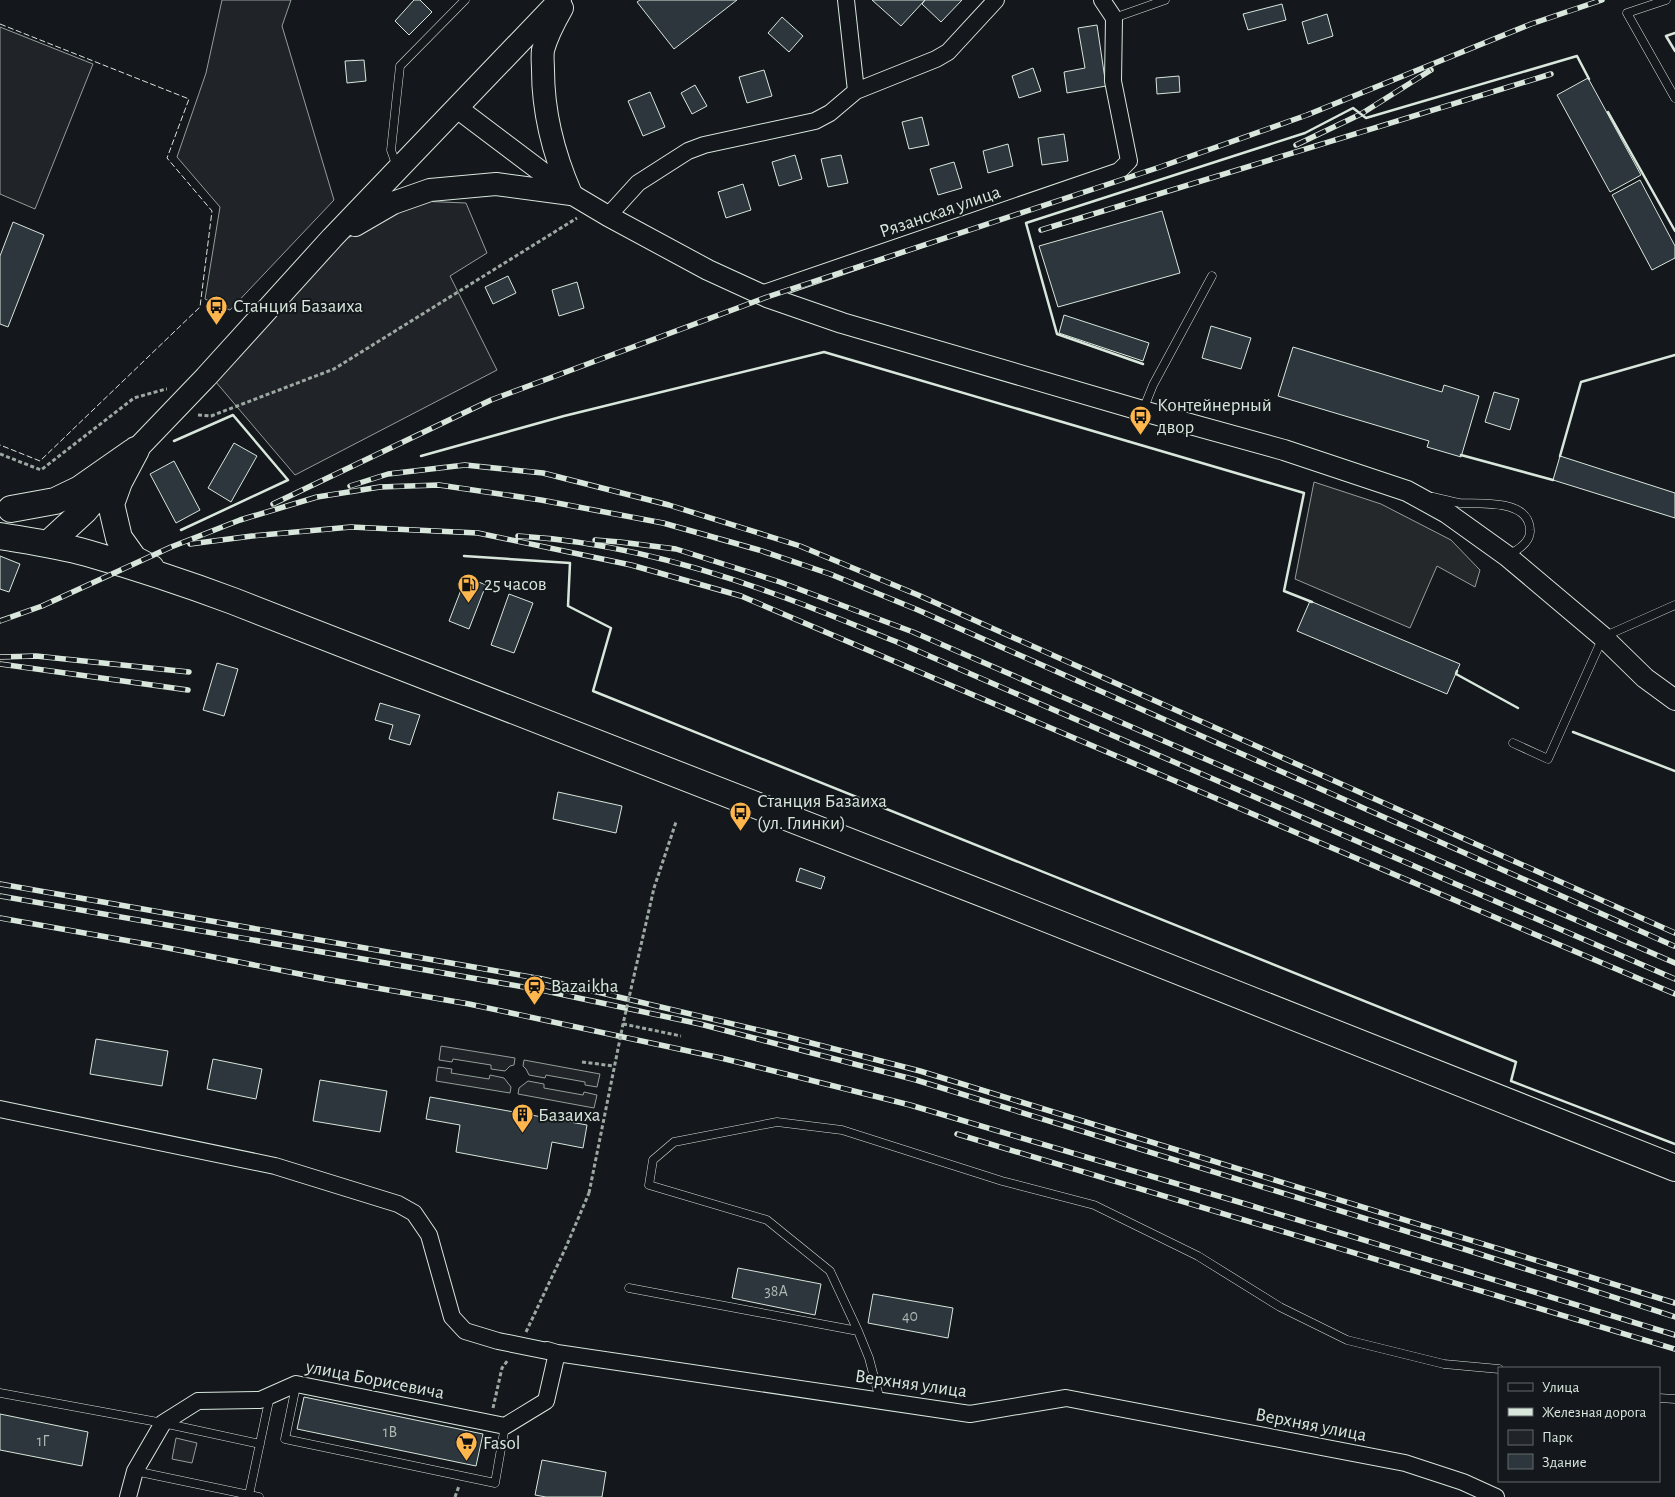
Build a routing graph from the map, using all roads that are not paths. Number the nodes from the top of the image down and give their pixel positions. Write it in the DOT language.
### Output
graph roads {
  1 [pos="466,0"];
  2 [pos="560,0"];
  3 [pos="566,0"];
  4 [pos="846,0"];
  5 [pos="996,0"];
  6 [pos="1102,0"];
  7 [pos="1164,0"];
  8 [pos="1666,0"];
  9 [pos="1114,18"];
  10 [pos="856,91"];
  11 [pos="1675,98"];
  12 [pos="457,108"];
  13 [pos="398,169"];
  14 [pos="571,194"];
  15 [pos="608,216"];
  16 [pos="332,238"];
  17 [pos="1212,276"];
  18 [pos="760,294"];
  19 [pos="1143,411"];
  20 [pos="136,450"];
  21 [pos="1407,491"];
  22 [pos="6,508"];
  23 [pos="0,536"];
  24 [pos="53,540"];
  25 [pos="1507,556"];
  26 [pos="165,576"];
  27 [pos="1675,605"];
  28 [pos="1603,636"];
  29 [pos="1675,700"];
  30 [pos="1513,742"];
  31 [pos="0,1109"];
  32 [pos="1675,1168"];
  33 [pos="629,1288"];
  34 [pos="858,1331"];
  35 [pos="558,1353"];
  36 [pos="1498,1369"];
  37 [pos="296,1384"];
  38 [pos="0,1393"];
  39 [pos="270,1396"];
  40 [pos="1660,1398"];
  41 [pos="880,1400"];
  42 [pos="1675,1400"];
  43 [pos="163,1423"];
  44 [pos="505,1426"];
  45 [pos="260,1444"];
  46 [pos="136,1471"];
  47 [pos="249,1495"];
  48 [pos="128,1497"];
  49 [pos="259,1497"];
  50 [pos="1496,1497"];
  1 -- 13 [label="lane"];
  2 -- 12 [label="main road"];
  3 -- 14 [label="main road"];
  4 -- 10 [label="street"];
  5 -- 10 [label="street"];
  6 -- 9 [label="street"];
  7 -- 9 [label="lane"];
  8 -- 11 [label="lane"];
  9 -- 18 [label="street, Рязанская улица"];
  10 -- 15 [label="street"];
  12 -- 13 [label="main road"];
  12 -- 14 [label="street"];
  13 -- 16 [label="main road"];
  14 -- 15 [label="street"];
  14 -- 16 [label="main road"];
  15 -- 18 [label="street"];
  16 -- 20 [label="main road"];
  17 -- 19 [label="lane"];
  18 -- 19 [label="street"];
  19 -- 21 [label="street"];
  20 -- 22 [label="highway"];
  20 -- 24 [label="highway"];
  20 -- 26 [label="highway"];
  21 -- 25 [label="street"];
  21 -- 25 [label="lane"];
  22 -- 24 [label="highway"];
  23 -- 24 [label="highway"];
  24 -- 26 [label="highway"];
  25 -- 28 [label="street"];
  26 -- 32 [label="highway"];
  27 -- 28 [label="lane"];
  28 -- 29 [label="street"];
  28 -- 30 [label="lane"];
  31 -- 35 [label="street"];
  33 -- 34 [label="lane"];
  34 -- 36 [label="lane"];
  34 -- 41 [label="lane"];
  35 -- 41 [label="street, Верхняя улица"];
  35 -- 44 [label="street"];
  37 -- 39 [label="street, улица Борисевича"];
  37 -- 44 [label="street, улица Борисевича"];
  37 -- 44 [label="lane"];
  38 -- 43 [label="lane"];
  39 -- 43 [label="street, улица Борисевича"];
  39 -- 45 [label="lane"];
  40 -- 42 [label="lane"];
  41 -- 50 [label="street, Верхняя улица"];
  43 -- 45 [label="lane"];
  43 -- 46 [label="street, улица Борисевича"];
  45 -- 47 [label="lane"];
  46 -- 47 [label="lane"];
  46 -- 48 [label="street, улица Борисевича"];
  47 -- 49 [label="lane"];
}
